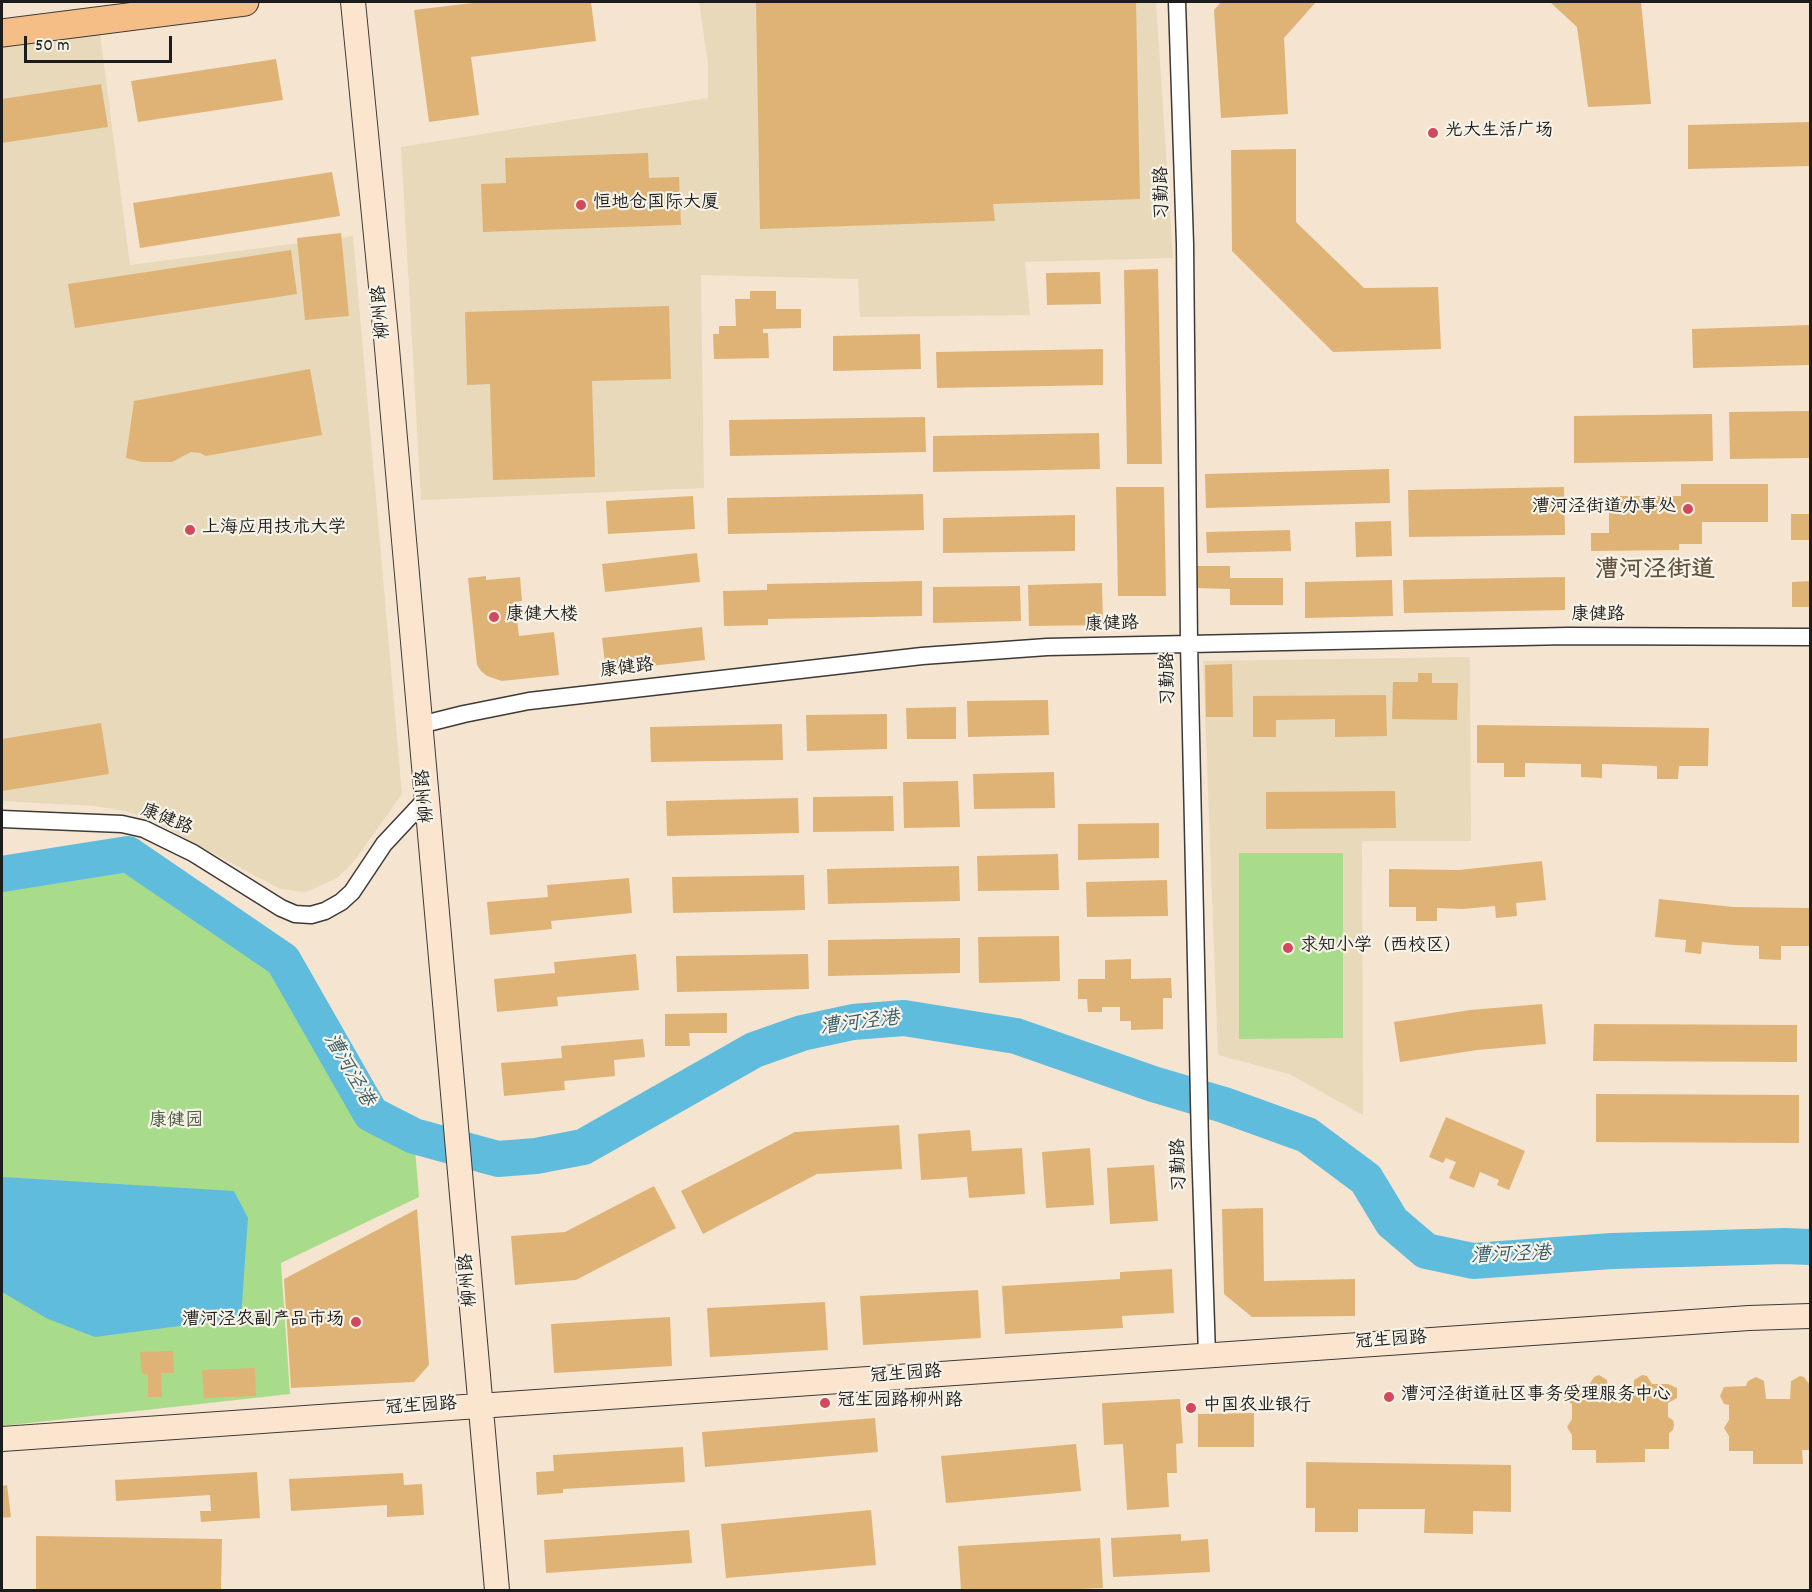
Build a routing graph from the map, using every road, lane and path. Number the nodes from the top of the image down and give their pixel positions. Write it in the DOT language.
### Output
graph roads {
  1 [pos="245,2"];
  2 [pos="353,2"];
  3 [pos="1178,2"];
  4 [pos="2,33"];
  5 [pos="1810,637"];
  6 [pos="1189,643"];
  7 [pos="420,725"];
  8 [pos="427,798"];
  9 [pos="2,819"];
  10 [pos="1810,1316"];
  11 [pos="1207,1355"];
  12 [pos="482,1404"];
  13 [pos="2,1439"];
  14 [pos="497,1590"];
  1 -- 4 [label="main road"];
  2 -- 7 [label="street, 柳州路"];
  3 -- 6 [label="street, 习勤路"];
  5 -- 6 [label="street, 康健路"];
  6 -- 7 [label="street, 康健路"];
  6 -- 11 [label="street, 习勤路"];
  7 -- 8 [label="street, 柳州路"];
  8 -- 9 [label="street, 康健路"];
  8 -- 12 [label="street, 柳州路"];
  10 -- 11 [label="street, 冠生园路"];
  11 -- 12 [label="street, 冠生园路"];
  12 -- 13 [label="street, 冠生园路"];
  12 -- 14 [label="street, 柳州路"];
}
